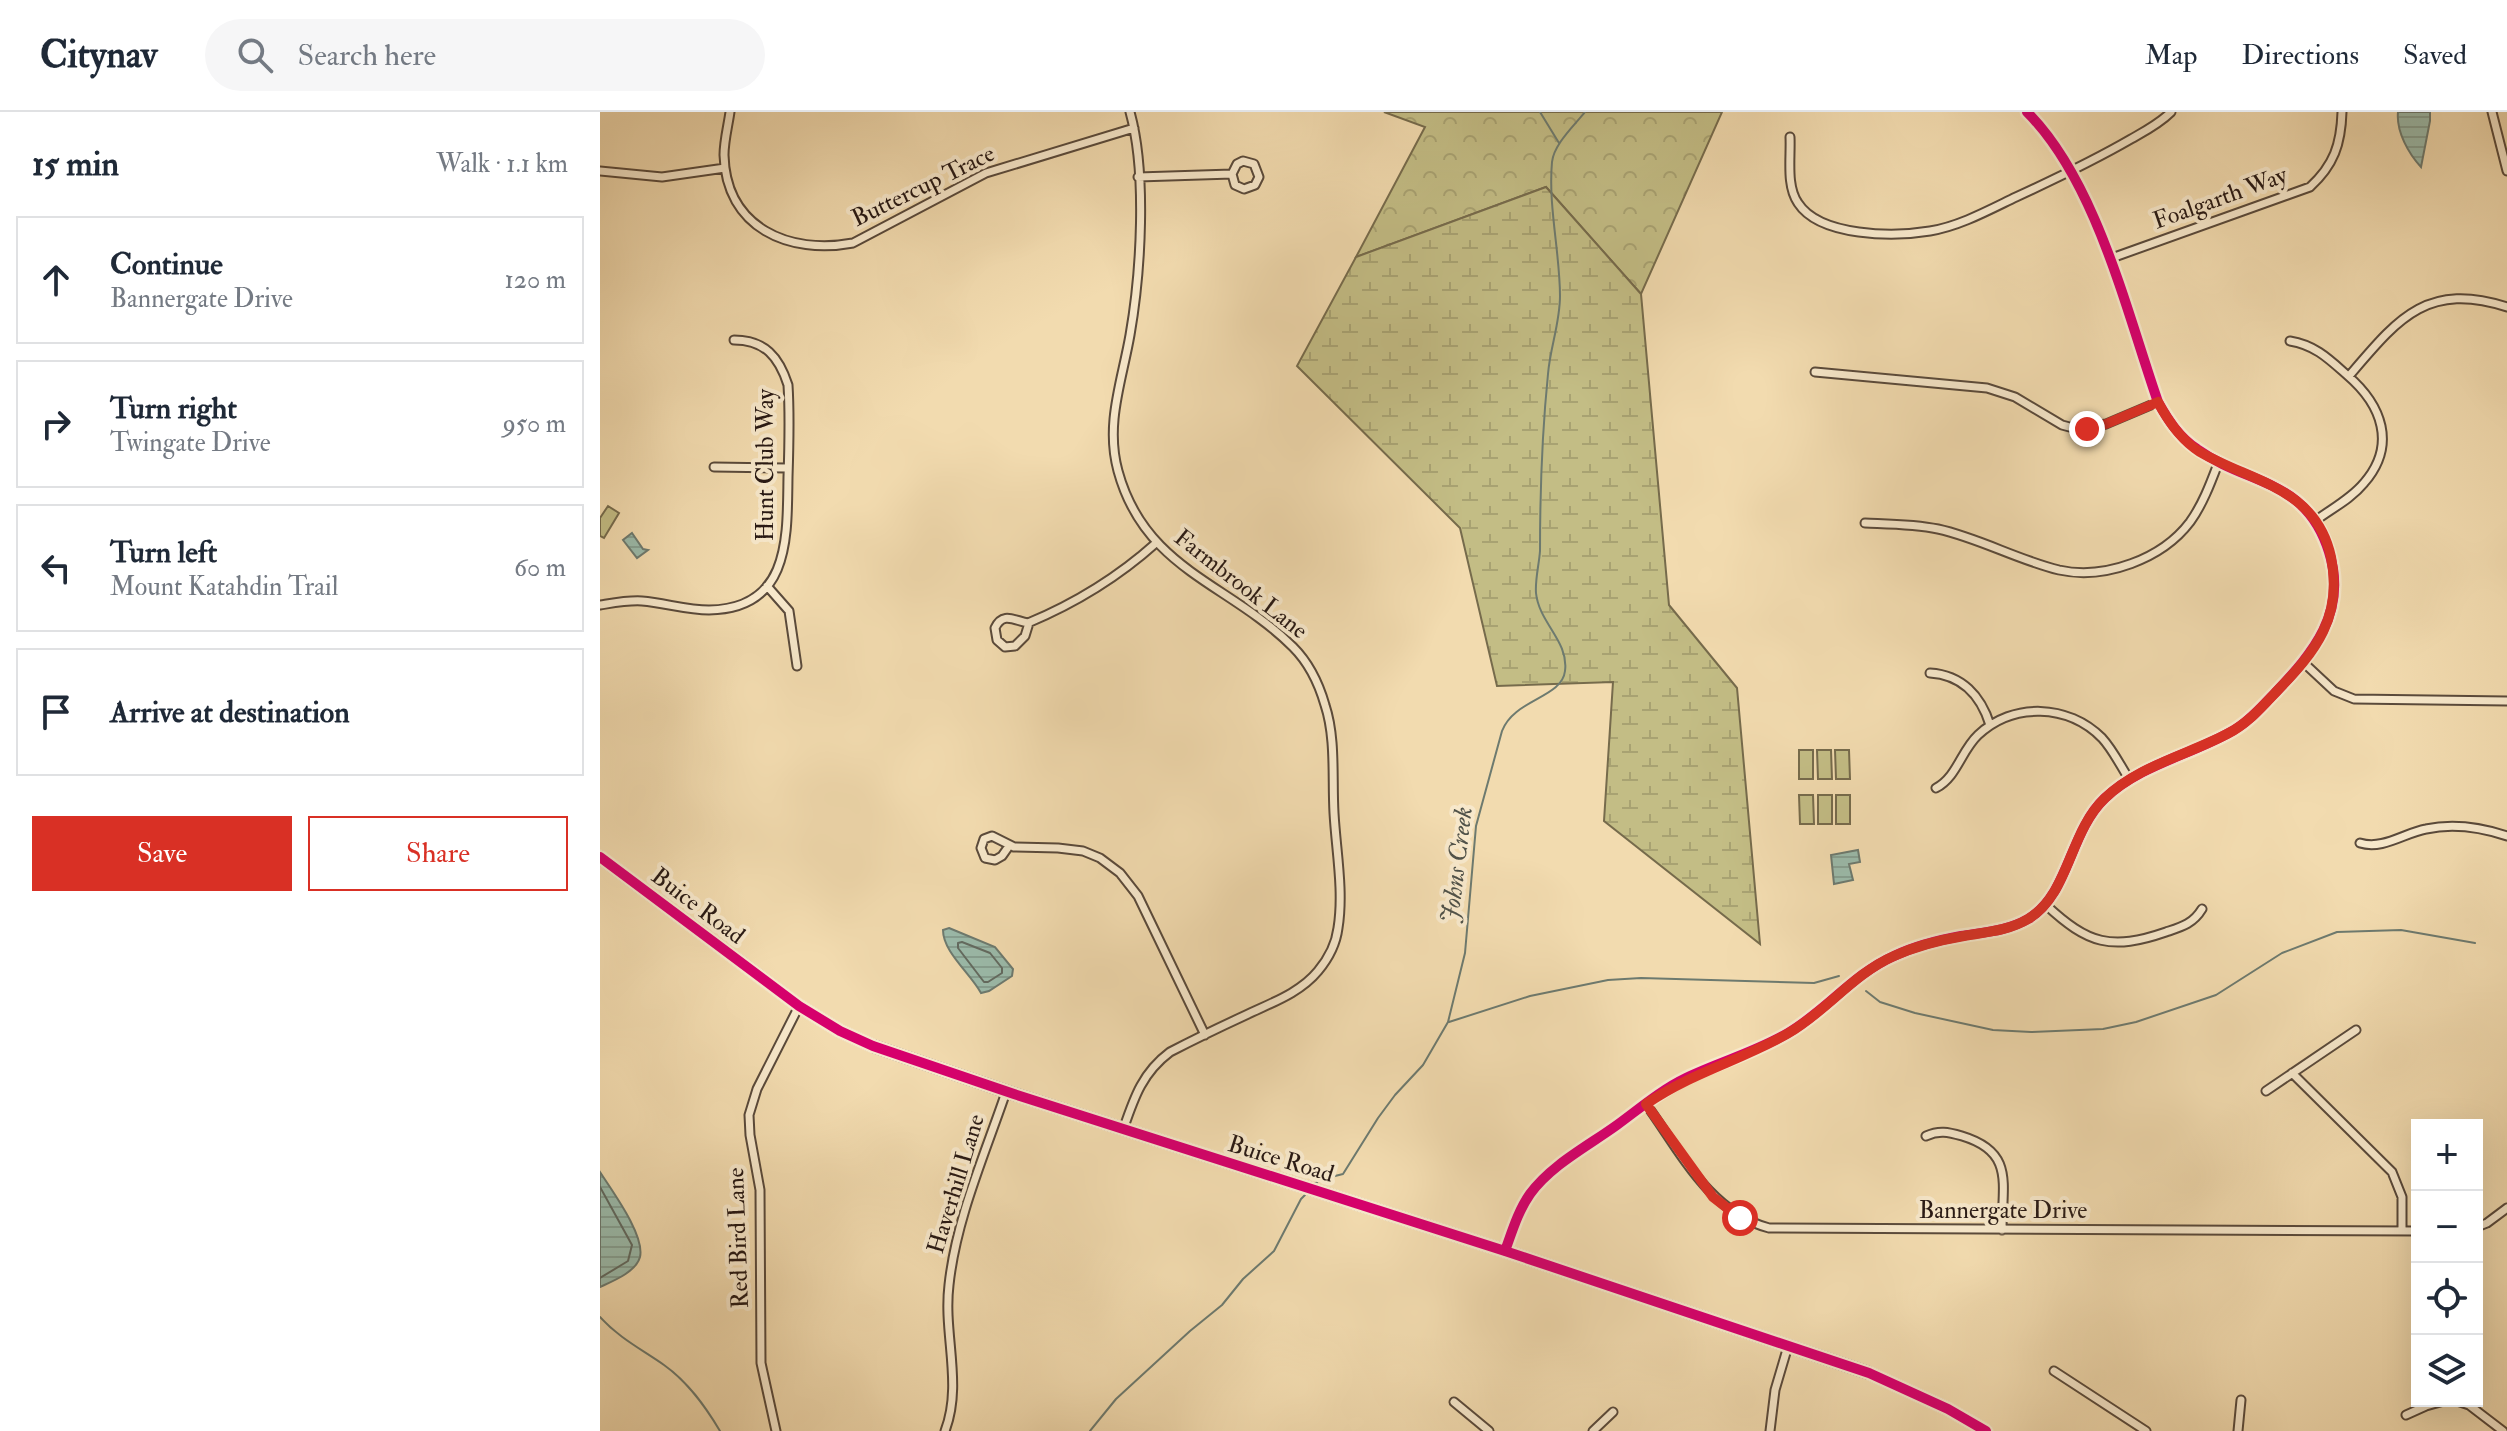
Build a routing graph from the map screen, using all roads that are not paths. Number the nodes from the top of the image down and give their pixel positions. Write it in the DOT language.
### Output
graph roads {
  1 [pos="730,112"];
  2 [pos="1130,112"];
  3 [pos="2027,112"];
  4 [pos="2171,112"];
  5 [pos="2342,112"];
  6 [pos="2492,112"];
  7 [pos="1134,128"];
  8 [pos="1790,137"];
  9 [pos="725,168"];
  10 [pos="2507,170"];
  11 [pos="600,171"];
  12 [pos="2072,172"];
  13 [pos="1232,174"];
  14 [pos="1138,177"];
  15 [pos="2109,259"];
  16 [pos="2507,307"];
  17 [pos="734,340"];
  18 [pos="2290,341"];
  19 [pos="1815,372"];
  20 [pos="2349,376"];
  21 [pos="2158,402"];
  22 [pos="2219,461"];
  23 [pos="714,467"];
  24 [pos="788,468"];
  25 [pos="2315,521"];
  26 [pos="1865,523"];
  27 [pos="1156,543"];
  28 [pos="767,586"];
  29 [pos="600,604"];
  30 [pos="1029,623"];
  31 [pos="2304,663"];
  32 [pos="797,666"];
  33 [pos="1930,673"];
  34 [pos="2507,701"];
  35 [pos="1990,725"];
  36 [pos="2129,779"];
  37 [pos="1936,788"];
  38 [pos="2507,836"];
  39 [pos="2360,843"];
  40 [pos="1009,846"];
  41 [pos="600,857"];
  42 [pos="2046,905"];
  43 [pos="2202,909"];
  44 [pos="799,1006"];
  45 [pos="2356,1030"];
  46 [pos="1205,1035"];
  47 [pos="2292,1073"];
  48 [pos="2266,1091"];
  49 [pos="1006,1092"];
  50 [pos="1646,1104"];
  51 [pos="1123,1130"];
  52 [pos="1926,1136"];
  53 [pos="2506,1212"];
  54 [pos="2483,1224"];
  55 [pos="2002,1230"];
  56 [pos="2402,1231"];
  57 [pos="2411,1231"];
  58 [pos="1505,1251"];
  59 [pos="1788,1346"];
  60 [pos="2054,1371"];
  61 [pos="2241,1400"];
  62 [pos="1454,1402"];
  63 [pos="2424,1407"];
  64 [pos="2472,1407"];
  65 [pos="1613,1412"];
  66 [pos="2406,1415"];
  67 [pos="776,1431"];
  68 [pos="945,1431"];
  69 [pos="1489,1431"];
  70 [pos="1593,1431"];
  71 [pos="1770,1431"];
  72 [pos="1986,1431"];
  73 [pos="2146,1431"];
  74 [pos="2238,1431"];
  75 [pos="2503,1431"];
  1 -- 9 [label="street, Buttercup Trace"];
  2 -- 7 [label="street, Farmbrook Lane"];
  3 -- 12 [label="street"];
  4 -- 12 [label="street"];
  5 -- 15 [label="street, Foalgarth Way"];
  6 -- 10 [label="street"];
  7 -- 9 [label="street, Buttercup Trace"];
  7 -- 14 [label="street, Farmbrook Lane"];
  8 -- 12 [label="street"];
  9 -- 11 [label="street"];
  12 -- 15 [label="street"];
  13 -- 14 [label="street"];
  14 -- 27 [label="street, Farmbrook Lane"];
  15 -- 21 [label="street"];
  16 -- 20 [label="street"];
  17 -- 24 [label="street, Hunt Club Way"];
  18 -- 20 [label="street"];
  19 -- 21 [label="street"];
  20 -- 25 [label="street"];
  21 -- 22 [label="street"];
  22 -- 25 [label="street"];
  22 -- 26 [label="street"];
  23 -- 24 [label="street"];
  24 -- 28 [label="street, Hunt Club Way"];
  25 -- 31 [label="street"];
  27 -- 30 [label="street"];
  27 -- 46 [label="street, Farmbrook Lane"];
  28 -- 29 [label="street"];
  28 -- 32 [label="street"];
  30 -- 30 [label="street"];
  31 -- 34 [label="street"];
  31 -- 36 [label="street"];
  33 -- 35 [label="street"];
  35 -- 36 [label="street"];
  35 -- 37 [label="street"];
  36 -- 42 [label="street"];
  38 -- 39 [label="street"];
  40 -- 46 [label="street"];
  41 -- 44 [label="street, Buice Road"];
  42 -- 43 [label="street"];
  42 -- 50 [label="street"];
  44 -- 49 [label="street, Buice Road"];
  44 -- 67 [label="street, Red Bird Lane"];
  45 -- 47 [label="street"];
  46 -- 51 [label="street, Farmbrook Lane"];
  47 -- 48 [label="street"];
  47 -- 56 [label="street"];
  49 -- 51 [label="street, Buice Road"];
  49 -- 68 [label="street, Haverhill Lane"];
  50 -- 55 [label="street, Bannergate Drive"];
  50 -- 58 [label="street"];
  51 -- 58 [label="street, Buice Road"];
  52 -- 55 [label="street"];
  53 -- 54 [label="street"];
  55 -- 56 [label="street, Bannergate Drive"];
  56 -- 57 [label="street, Bannergate Drive"];
  58 -- 59 [label="street, Buice Road"];
  59 -- 71 [label="street"];
  59 -- 72 [label="street, Buice Road"];
  60 -- 73 [label="street"];
  61 -- 74 [label="street"];
  62 -- 69 [label="street"];
  63 -- 66 [label="street"];
  64 -- 75 [label="street"];
  65 -- 70 [label="street"];
}
